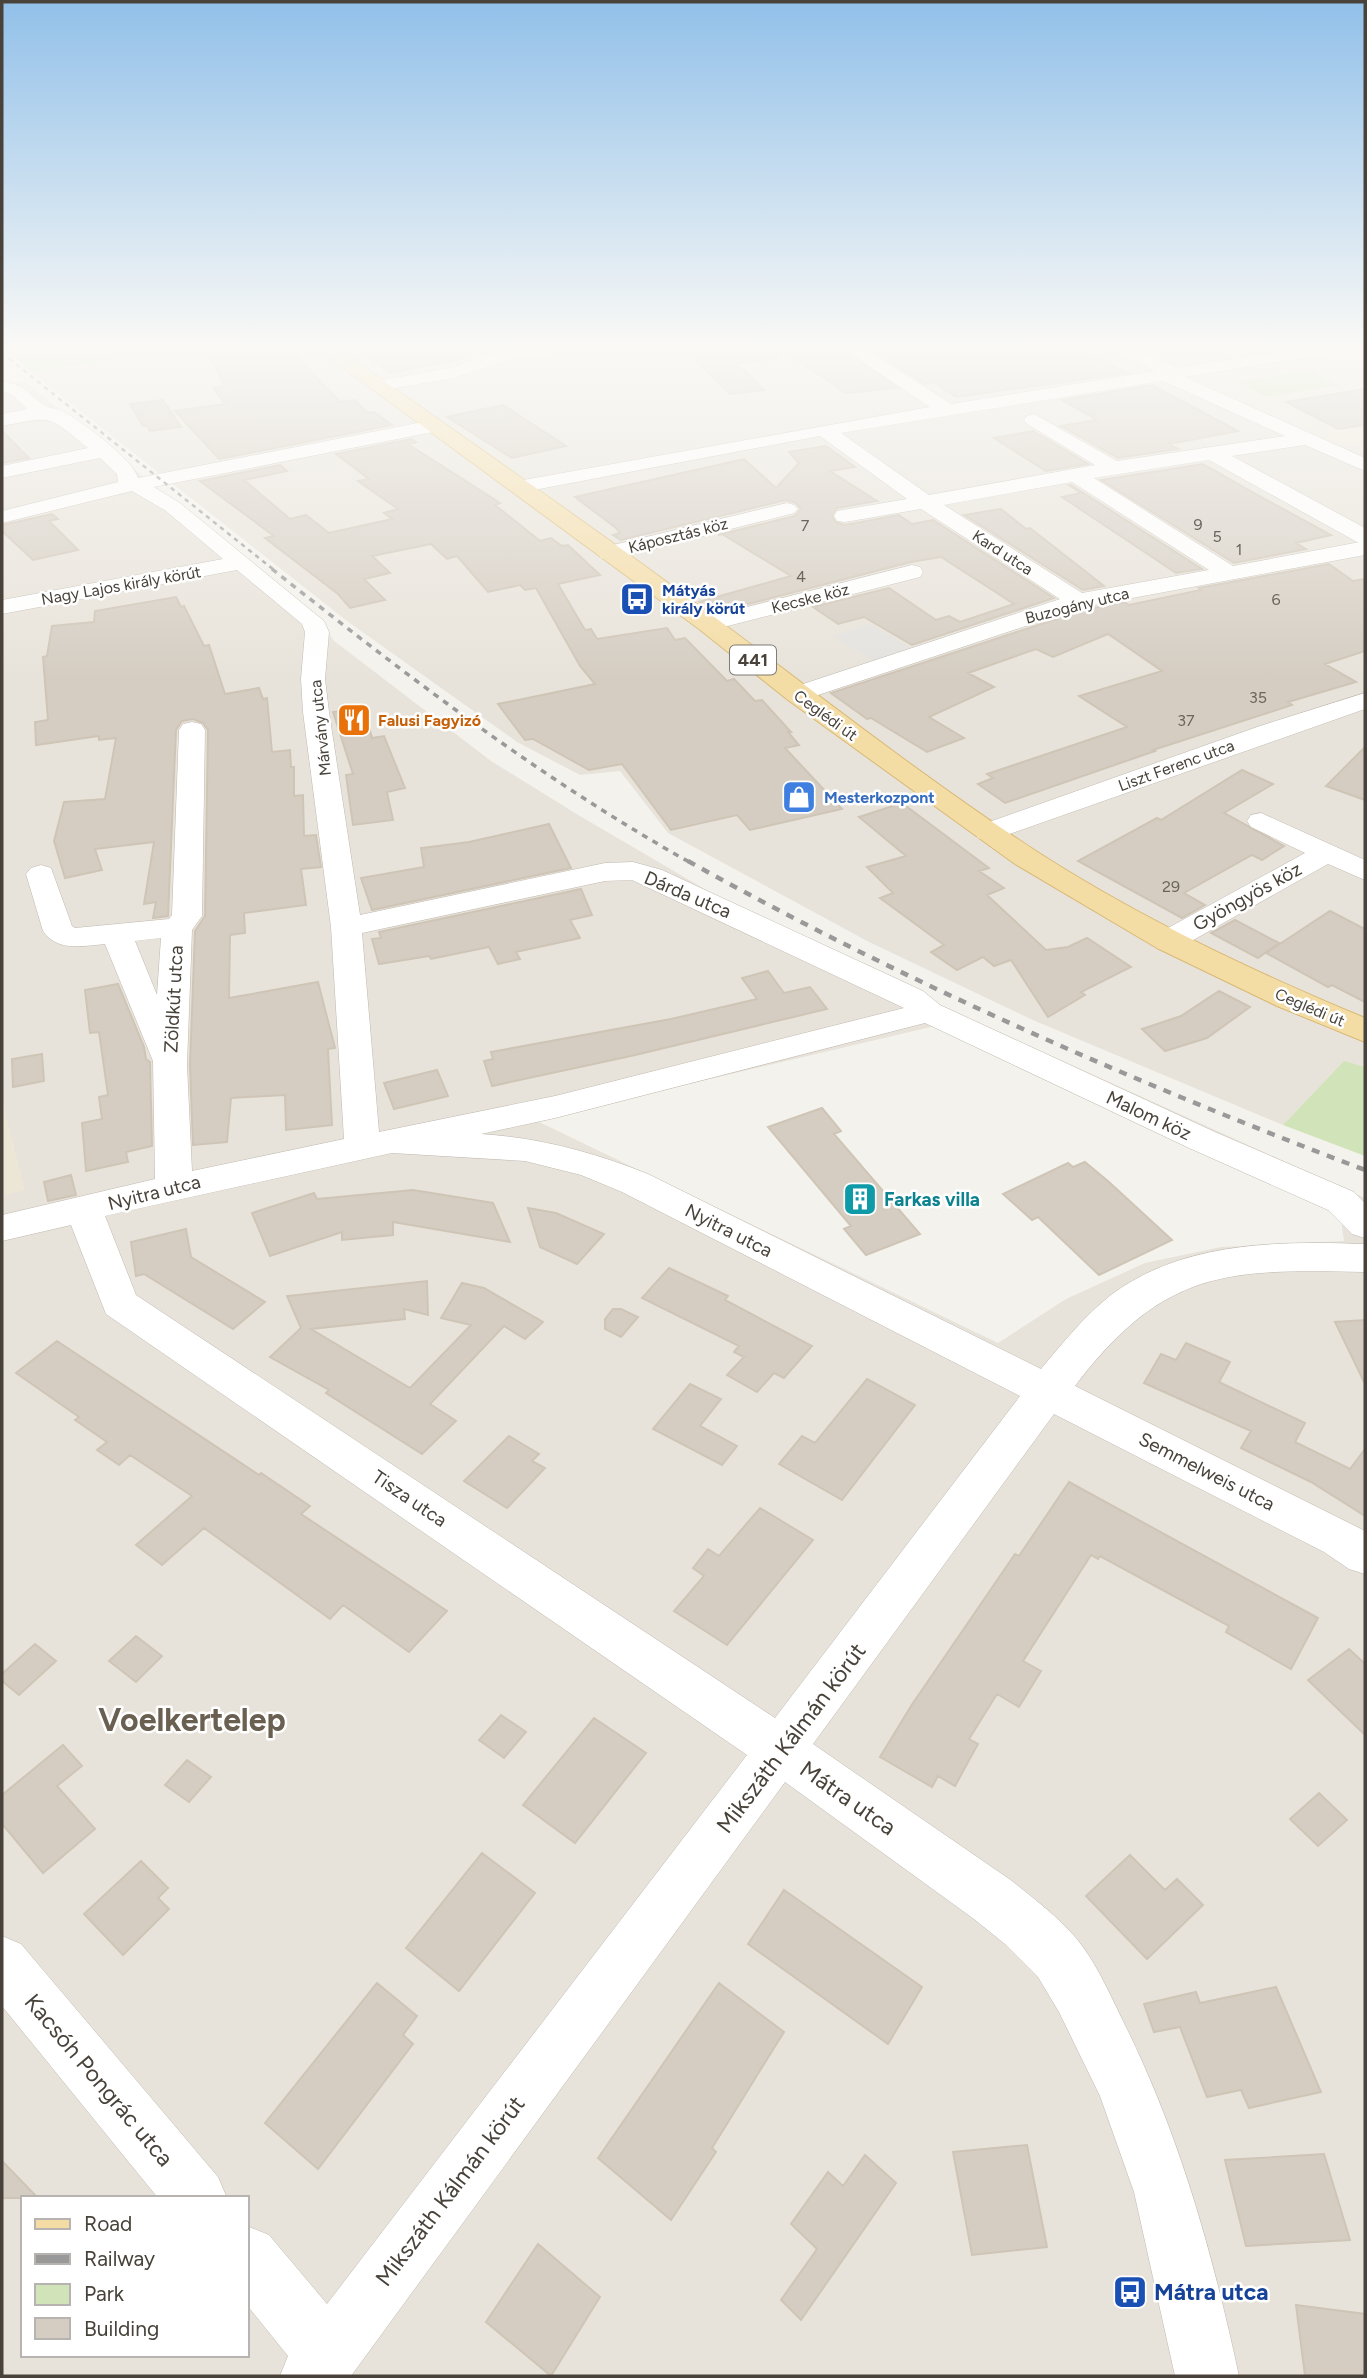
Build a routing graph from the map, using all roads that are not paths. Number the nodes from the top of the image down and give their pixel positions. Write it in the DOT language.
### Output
graph roads {
  1 [pos="80,456"];
  2 [pos="109,456"];
  3 [pos="281,456"];
  4 [pos="475,456"];
  5 [pos="685,456"];
  6 [pos="861,456"];
  7 [pos="1094,456"];
  8 [pos="1193,456"];
  9 [pos="1217,456"];
  10 [pos="1345,456"];
  11 [pos="1365,465"];
  12 [pos="1114,468"];
  13 [pos="2,472"];
  14 [pos="1076,475"];
  15 [pos="133,485"];
  16 [pos="518,487"];
  17 [pos="924,501"];
  18 [pos="787,509"];
  19 [pos="845,516"];
  20 [pos="2,517"];
  21 [pos="1365,537"];
  22 [pos="1365,548"];
  23 [pos="609,553"];
  24 [pos="240,563"];
  25 [pos="912,572"];
  26 [pos="1228,572"];
  27 [pos="1078,601"];
  28 [pos="2,607"];
  29 [pos="708,624"];
  30 [pos="797,694"];
  31 [pos="1365,701"];
  32 [pos="192,730"];
  33 [pos="1261,821"];
  34 [pos="988,832"];
  35 [pos="1327,853"];
  36 [pos="1365,871"];
  37 [pos="41,874"];
  38 [pos="178,927"];
  39 [pos="346,928"];
  40 [pos="116,933"];
  41 [pos="1168,941"];
  42 [pos="928,1013"];
  43 [pos="1365,1031"];
  44 [pos="170,1065"];
  45 [pos="375,1143"];
  46 [pos="174,1187"];
  47 [pos="84,1210"];
  48 [pos="1365,1225"];
  49 [pos="2,1228"];
  50 [pos="1365,1258"];
  51 [pos="1048,1391"];
  52 [pos="1365,1555"];
  53 [pos="781,1752"];
  54 [pos="2,1963"];
  55 [pos="195,2196"];
  56 [pos="248,2258"];
  57 [pos="320,2365"];
  58 [pos="1207,2376"];
  1 -- 13 [label="street"];
  2 -- 15 [label="street, Márvány utca"];
  3 -- 15 [label="street"];
  4 -- 16 [label="main road, Ceglédi út / 441"];
  5 -- 16 [label="street"];
  6 -- 17 [label="street, Kard utca"];
  7 -- 12 [label="street"];
  8 -- 12 [label="street"];
  9 -- 21 [label="street"];
  10 -- 11 [label="street"];
  12 -- 14 [label="street"];
  14 -- 17 [label="street"];
  14 -- 26 [label="street"];
  15 -- 20 [label="street"];
  15 -- 24 [label="street, Márvány utca"];
  16 -- 23 [label="main road, Ceglédi út / 441"];
  17 -- 19 [label="street"];
  17 -- 27 [label="street, Kard utca"];
  18 -- 23 [label="street, Káposztás köz"];
  22 -- 26 [label="street, Buzogány utca"];
  23 -- 29 [label="main road, Ceglédi út / 441"];
  24 -- 28 [label="street, Nagy Lajos király körút"];
  24 -- 39 [label="street, Márvány utca"];
  25 -- 29 [label="street, Kecske köz"];
  26 -- 27 [label="street, Buzogány utca"];
  27 -- 30 [label="street, Buzogány utca"];
  29 -- 30 [label="main road, Ceglédi út / 441"];
  30 -- 34 [label="main road, Ceglédi út / 441"];
  31 -- 34 [label="street, Liszt Ferenc utca"];
  32 -- 38 [label="street, Zöldkút utca"];
  33 -- 35 [label="street"];
  34 -- 41 [label="main road, Ceglédi út / 441"];
  35 -- 36 [label="street"];
  35 -- 41 [label="street, Gyöngyös köz"];
  37 -- 40 [label="street"];
  38 -- 40 [label="street"];
  38 -- 44 [label="street, Zöldkút utca"];
  39 -- 42 [label="street, Dárda utca"];
  39 -- 45 [label="street, Márvány utca"];
  40 -- 44 [label="street"];
  41 -- 43 [label="main road, Ceglédi út / 441"];
  42 -- 45 [label="street, Nyitra utca"];
  42 -- 48 [label="street, Malom köz"];
  44 -- 46 [label="street, Zöldkút utca"];
  45 -- 46 [label="street, Nyitra utca"];
  45 -- 51 [label="street, Nyitra utca"];
  46 -- 47 [label="street, Nyitra utca"];
  47 -- 49 [label="street, Nyitra utca"];
  47 -- 53 [label="street, Tisza utca"];
  50 -- 51 [label="street, Mikszáth Kálmán körút"];
  51 -- 52 [label="street, Semmelweis utca"];
  51 -- 53 [label="street, Mikszáth Kálmán körút"];
  53 -- 57 [label="street, Mikszáth Kálmán körút"];
  53 -- 58 [label="street, Mátra utca"];
  54 -- 55 [label="street, Kacsóh Pongrác utca"];
  56 -- 57 [label="street"];
}
